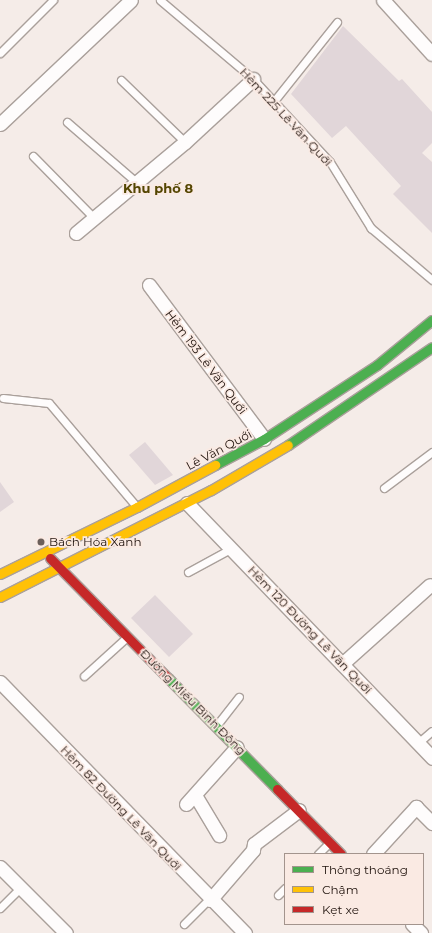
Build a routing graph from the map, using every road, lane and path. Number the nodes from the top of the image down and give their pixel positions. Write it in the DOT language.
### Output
graph roads {
  1 [pos="53,0"];
  2 [pos="131,0"];
  3 [pos="160,0"];
  4 [pos="383,0"];
  5 [pos="337,22"];
  6 [pos="0,53"];
  7 [pos="432,54"];
  8 [pos="253,79"];
  9 [pos="121,80"];
  10 [pos="274,101"];
  11 [pos="66,122"];
  12 [pos="0,124"];
  13 [pos="184,142"];
  14 [pos="33,156"];
  15 [pos="136,182"];
  16 [pos="94,218"];
  17 [pos="76,233"];
  18 [pos="432,280"];
  19 [pos="149,286"];
  20 [pos="432,320"];
  21 [pos="431,352"];
  22 [pos="3,398"];
  23 [pos="264,440"];
  24 [pos="432,452"];
  25 [pos="384,488"];
  26 [pos="187,503"];
  27 [pos="137,507"];
  28 [pos="232,548"];
  29 [pos="45,552"];
  30 [pos="59,567"];
  31 [pos="188,572"];
  32 [pos="0,574"];
  33 [pos="430,585"];
  34 [pos="0,597"];
  35 [pos="128,636"];
  36 [pos="342,664"];
  37 [pos="84,676"];
  38 [pos="0,682"];
  39 [pos="239,697"];
  40 [pos="216,726"];
  41 [pos="432,731"];
  42 [pos="418,743"];
  43 [pos="237,747"];
  44 [pos="432,758"];
  45 [pos="299,810"];
  46 [pos="432,823"];
  47 [pos="219,834"];
  48 [pos="330,842"];
  49 [pos="319,853"];
  50 [pos="340,853"];
  51 [pos="374,853"];
  52 [pos="0,867"];
  53 [pos="20,888"];
  54 [pos="284,889"];
  55 [pos="278,895"];
  56 [pos="210,899"];
  57 [pos="0,908"];
  58 [pos="184,924"];
  59 [pos="413,925"];
  60 [pos="66,933"];
  61 [pos="245,933"];
  62 [pos="421,933"];
  1 -- 6 [label="lane"];
  2 -- 12 [label="street"];
  3 -- 8 [label="lane, Hẻm 225 Lê Văn Quới"];
  4 -- 7 [label="street"];
  5 -- 10 [label="lane"];
  8 -- 10 [label="lane, Hẻm 225 Lê Văn Quới"];
  8 -- 13 [label="street"];
  9 -- 13 [label="lane"];
  10 -- 18 [label="lane, Hẻm 225 Lê Văn Quới"];
  11 -- 15 [label="lane"];
  13 -- 15 [label="street"];
  14 -- 16 [label="lane"];
  15 -- 16 [label="street"];
  16 -- 17 [label="street"];
  19 -- 23 [label="street, Hẻm 193 Lê Văn Quới"];
  20 -- 23 [label="main road, Lê Văn Quới"];
  21 -- 26 [label="main road"];
  22 -- 27 [label="lane"];
  23 -- 27 [label="main road, Lê Văn Quới"];
  24 -- 25 [label="lane"];
  26 -- 28 [label="street, Hẻm 120 Đường Lê Văn Quới"];
  26 -- 30 [label="main road"];
  27 -- 29 [label="main road, Lê Văn Quới"];
  28 -- 31 [label="lane"];
  28 -- 36 [label="street, Hẻm 120 Đường Lê Văn Quới"];
  29 -- 30 [label="main road, Đường Miếu Bình Đông"];
  29 -- 32 [label="main road, Lê Văn Quới"];
  30 -- 34 [label="main road"];
  30 -- 35 [label="main road, Đường Miếu Bình Đông"];
  33 -- 36 [label="street"];
  35 -- 37 [label="lane"];
  35 -- 40 [label="main road, Đường Miếu Bình Đông"];
  36 -- 42 [label="street, Hẻm 120 Đường Lê Văn Quới"];
  38 -- 56 [label="street, Hẻm 82 Đường Lê Văn Quới"];
  39 -- 40 [label="lane"];
  40 -- 43 [label="main road, Đường Miếu Bình Đông"];
  41 -- 42 [label="lane"];
  42 -- 44 [label="street, Hẻm 120 Đường Lê Văn Quới"];
  43 -- 45 [label="main road, Đường Miếu Bình Đông"];
  43 -- 47 [label="street"];
  45 -- 48 [label="main road, Đường Miếu Bình Đông"];
  45 -- 56 [label="street"];
  46 -- 51 [label="street"];
  48 -- 49 [label="lane"];
  48 -- 50 [label="main road, Đường Miếu Bình Đông"];
  52 -- 53 [label="street"];
  53 -- 57 [label="lane"];
  53 -- 60 [label="street"];
  54 -- 55 [label="lane"];
  56 -- 58 [label="lane"];
  56 -- 61 [label="street, Hẻm 82 Đường Lê Văn Quới"];
  59 -- 62 [label="street"];
}
